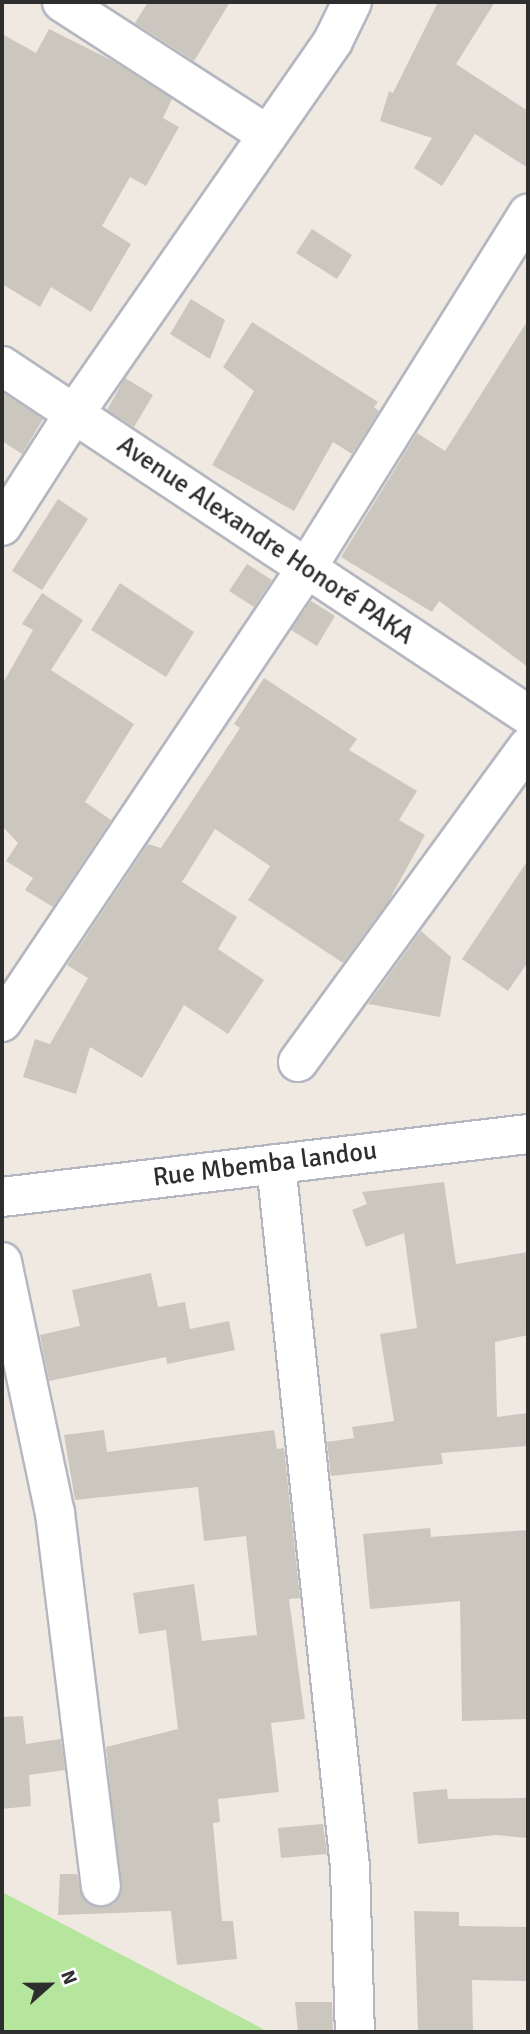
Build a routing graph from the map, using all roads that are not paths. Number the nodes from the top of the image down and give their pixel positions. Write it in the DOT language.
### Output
graph roads {
  1 [pos="62,2"];
  2 [pos="352,2"];
  3 [pos="267,134"];
  4 [pos="528,214"];
  5 [pos="2,366"];
  6 [pos="74,414"];
  7 [pos="2,526"];
  8 [pos="306,569"];
  9 [pos="528,715"];
  10 [pos="528,747"];
  11 [pos="2,1022"];
  12 [pos="298,1062"];
  13 [pos="528,1134"];
  14 [pos="276,1164"];
  15 [pos="2,1197"];
  16 [pos="2,1262"];
  17 [pos="100,1886"];
  18 [pos="355,2032"];
  1 -- 3 [label="street"];
  2 -- 3 [label="street"];
  3 -- 6 [label="street"];
  4 -- 8 [label="street"];
  5 -- 6 [label="street, Avenue Alexandre Honoré PAKA"];
  6 -- 7 [label="street"];
  6 -- 8 [label="street, Avenue Alexandre Honoré PAKA"];
  8 -- 9 [label="street, Avenue Alexandre Honoré PAKA"];
  8 -- 11 [label="street"];
  10 -- 12 [label="street"];
  13 -- 14 [label="street, Rue Mbemba landou"];
  14 -- 15 [label="street, Rue Mbemba landou"];
  14 -- 18 [label="street"];
  16 -- 17 [label="street"];
}
